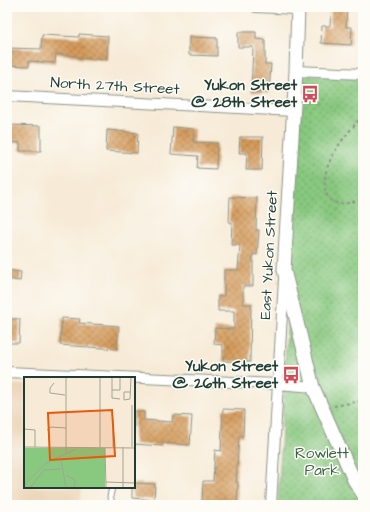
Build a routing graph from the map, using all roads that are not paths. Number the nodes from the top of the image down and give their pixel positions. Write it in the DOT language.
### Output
graph roads {
  1 [pos="256,7"];
  2 [pos="298,8"];
  3 [pos="296,71"];
  4 [pos="363,74"];
  5 [pos="7,96"];
  6 [pos="294,111"];
  7 [pos="284,270"];
  8 [pos="7,372"];
  9 [pos="103,377"];
  10 [pos="135,378"];
  11 [pos="278,384"];
  12 [pos="313,387"];
  13 [pos="112,488"];
  14 [pos="363,494"];
  15 [pos="113,505"];
  16 [pos="271,505"];
  1 -- 2 [label="street"];
  2 -- 3 [label="street, East Yukon Street"];
  3 -- 4 [label="street"];
  3 -- 6 [label="street, East Yukon Street"];
  5 -- 6 [label="street, North 27th Street"];
  6 -- 7 [label="street, East Yukon Street"];
  7 -- 11 [label="street, East Yukon Street"];
  7 -- 12 [label="street"];
  8 -- 9 [label="street"];
  10 -- 11 [label="street"];
  11 -- 12 [label="street"];
  11 -- 16 [label="street, East Yukon Street"];
  12 -- 14 [label="street"];
  13 -- 15 [label="lane"];
}
